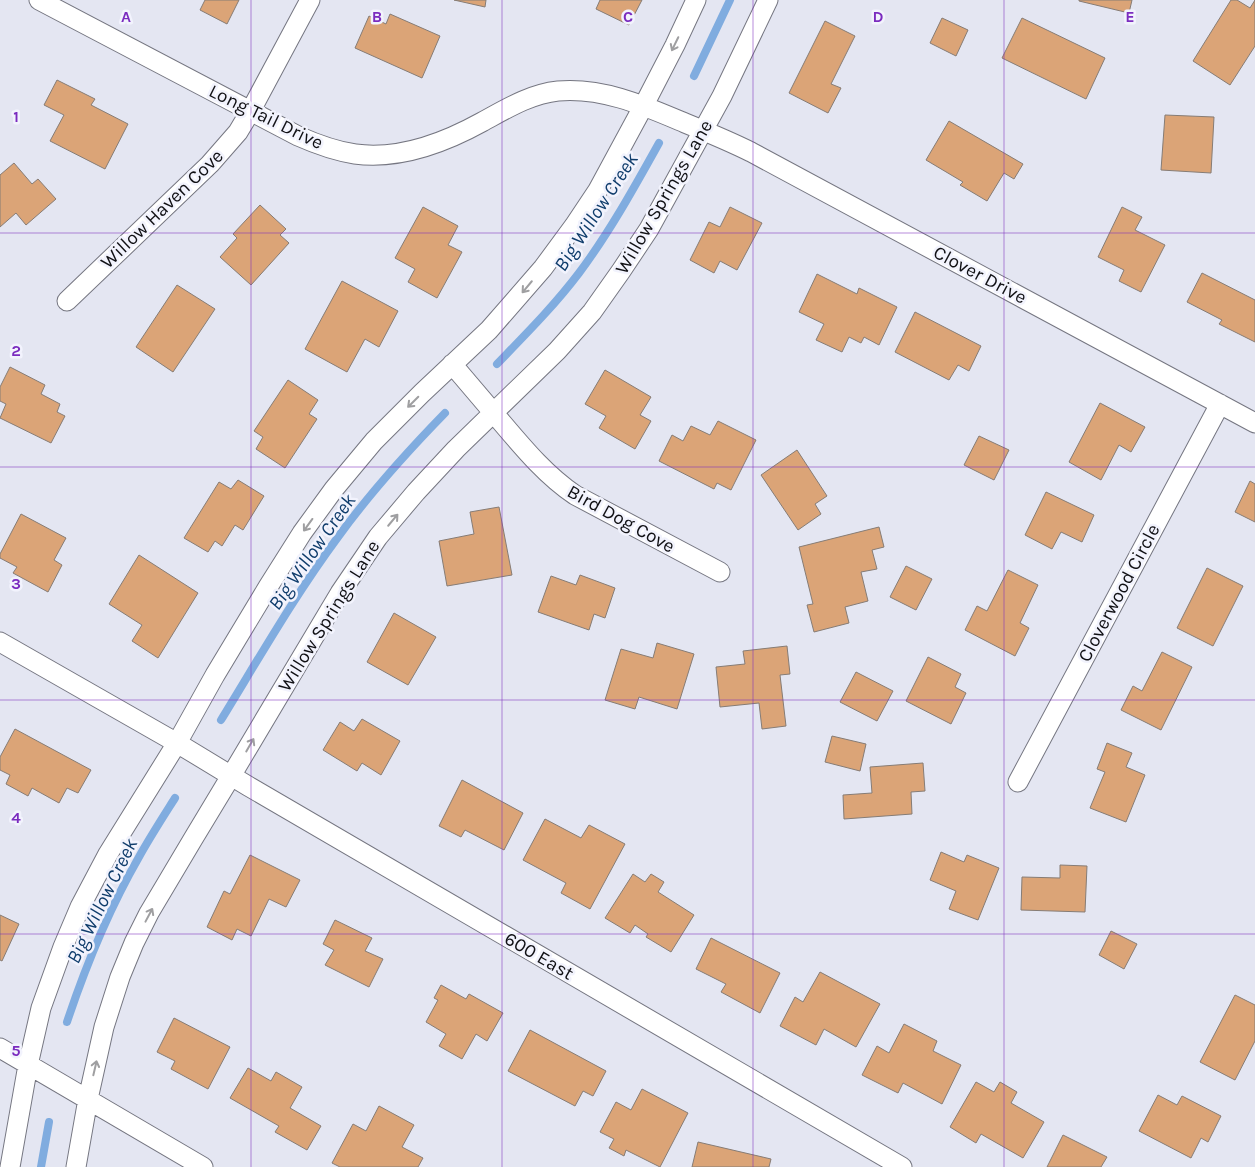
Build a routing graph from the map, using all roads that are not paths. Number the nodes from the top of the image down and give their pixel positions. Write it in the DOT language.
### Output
graph roads {
  1 [pos="39,0"];
  2 [pos="310,0"];
  3 [pos="696,0"];
  4 [pos="768,0"];
  5 [pos="644,106"];
  6 [pos="250,112"];
  7 [pos="703,130"];
  8 [pos="67,301"];
  9 [pos="452,364"];
  10 [pos="1220,404"];
  11 [pos="493,412"];
  12 [pos="1255,422"];
  13 [pos="720,572"];
  14 [pos="0,642"];
  15 [pos="177,743"];
  16 [pos="232,776"];
  17 [pos="1018,782"];
  18 [pos="0,1048"];
  19 [pos="28,1065"];
  20 [pos="88,1099"];
  21 [pos="10,1167"];
  22 [pos="76,1167"];
  23 [pos="203,1167"];
  24 [pos="902,1167"];
  1 -- 6 [label="street, Long Tail Drive"];
  2 -- 6 [label="street, Willow Haven Cove"];
  3 -- 5 [label="street, one-way"];
  4 -- 7 [label="street, Willow Springs Lane"];
  5 -- 6 [label="street, Long Tail Drive"];
  5 -- 7 [label="street, Long Tail Drive"];
  5 -- 9 [label="street, one-way"];
  6 -- 8 [label="street, Willow Haven Cove"];
  7 -- 10 [label="street, Clover Drive"];
  7 -- 11 [label="street, Willow Springs Lane"];
  9 -- 11 [label="street, Bird Dog Cove"];
  9 -- 15 [label="street, one-way"];
  10 -- 12 [label="street, Clover Drive"];
  10 -- 17 [label="street, Cloverwood Circle"];
  11 -- 13 [label="street, Bird Dog Cove"];
  16 -- 11 [label="street, Willow Springs Lane, one-way"];
  14 -- 15 [label="street, 600 East"];
  15 -- 16 [label="street, 600 East"];
  15 -- 19 [label="street"];
  20 -- 16 [label="street, Willow Springs Lane, one-way"];
  16 -- 24 [label="street, 600 East"];
  18 -- 19 [label="street"];
  19 -- 20 [label="street"];
  19 -- 21 [label="street"];
  20 -- 22 [label="street, Willow Springs Lane"];
  20 -- 23 [label="street"];
}
